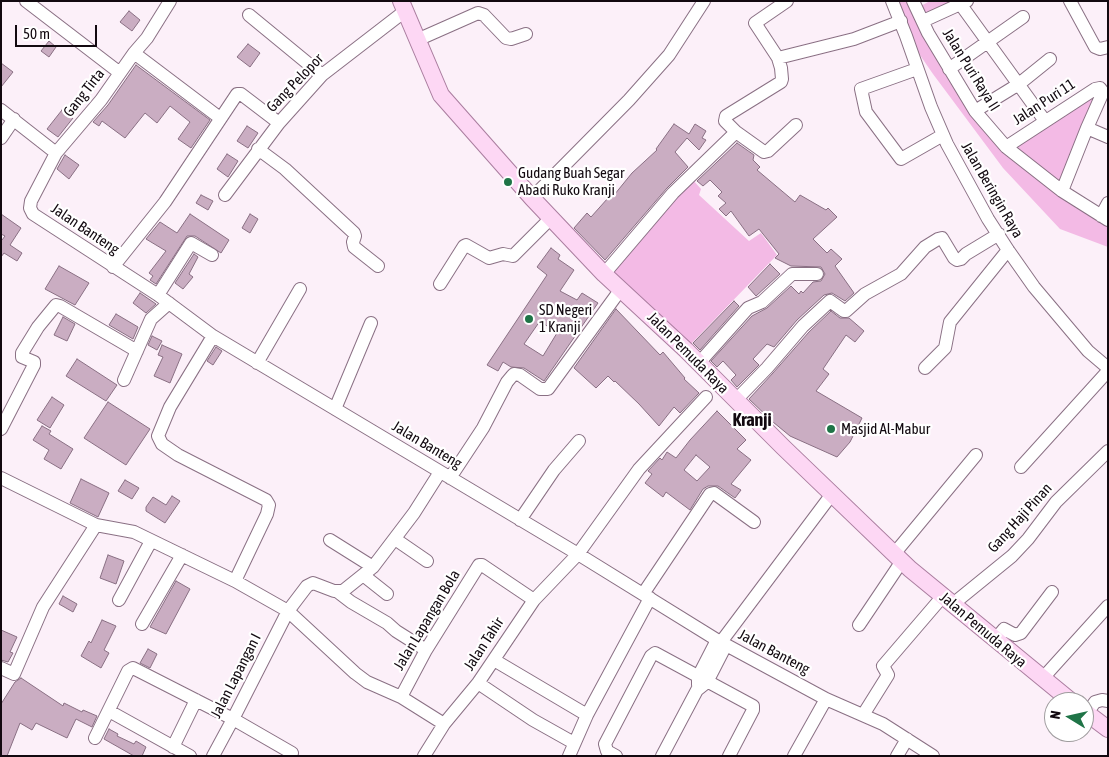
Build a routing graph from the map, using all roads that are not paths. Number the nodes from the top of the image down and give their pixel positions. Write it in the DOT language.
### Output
graph roads {
  1 [pos="26,1"];
  2 [pos="170,1"];
  3 [pos="704,1"];
  4 [pos="787,1"];
  5 [pos="892,1"];
  6 [pos="1070,1"];
  7 [pos="919,3"];
  8 [pos="964,3"];
  9 [pos="403,6"];
  10 [pos="249,15"];
  11 [pos="1023,17"];
  12 [pos="901,21"];
  13 [pos="923,21"];
  14 [pos="526,34"];
  15 [pos="417,40"];
  16 [pos="988,42"];
  17 [pos="1108,47"];
  18 [pos="134,53"];
  19 [pos="778,58"];
  20 [pos="1050,59"];
  21 [pos="917,69"];
  22 [pos="949,69"];
  23 [pos="120,73"];
  24 [pos="322,75"];
  25 [pos="1019,84"];
  26 [pos="1,110"];
  27 [pos="975,111"];
  28 [pos="220,118"];
  29 [pos="14,119"];
  30 [pos="1045,122"];
  31 [pos="279,123"];
  32 [pos="796,125"];
  33 [pos="1087,128"];
  34 [pos="736,132"];
  35 [pos="943,135"];
  36 [pos="1108,137"];
  37 [pos="1,138"];
  38 [pos="1006,146"];
  39 [pos="258,149"];
  40 [pos="56,154"];
  41 [pos="1062,191"];
  42 [pos="226,195"];
  43 [pos="532,198"];
  44 [pos="1108,203"];
  45 [pos="551,218"];
  46 [pos="1105,218"];
  47 [pos="998,234"];
  48 [pos="1008,250"];
  49 [pos="212,255"];
  50 [pos="378,266"];
  51 [pos="113,267"];
  52 [pos="604,274"];
  53 [pos="817,274"];
  54 [pos="440,284"];
  55 [pos="300,289"];
  56 [pos="621,289"];
  57 [pos="158,294"];
  58 [pos="169,303"];
  59 [pos="372,323"];
  60 [pos="213,336"];
  61 [pos="137,351"];
  62 [pos="257,363"];
  63 [pos="698,363"];
  64 [pos="926,368"];
  65 [pos="1108,369"];
  66 [pos="124,380"];
  67 [pos="706,397"];
  68 [pos="735,401"];
  69 [pos="334,409"];
  70 [pos="1,429"];
  71 [pos="579,441"];
  72 [pos="1108,451"];
  73 [pos="976,455"];
  74 [pos="1021,468"];
  75 [pos="445,475"];
  76 [pos="1,478"];
  77 [pos="832,494"];
  78 [pos="520,520"];
  79 [pos="754,522"];
  80 [pos="96,525"];
  81 [pos="330,540"];
  82 [pos="395,540"];
  83 [pos="150,541"];
  84 [pos="578,554"];
  85 [pos="182,556"];
  86 [pos="898,558"];
  87 [pos="427,561"];
  88 [pos="368,571"];
  89 [pos="235,580"];
  90 [pos="338,592"];
  91 [pos="1052,592"];
  92 [pos="386,594"];
  93 [pos="646,596"];
  94 [pos="119,600"];
  95 [pos="534,600"];
  96 [pos="948,600"];
  97 [pos="1108,606"];
  98 [pos="288,611"];
  99 [pos="142,624"];
  100 [pos="859,625"];
  101 [pos="995,640"];
  102 [pos="721,642"];
  103 [pos="426,650"];
  104 [pos="494,660"];
  105 [pos="1,668"];
  106 [pos="703,679"];
  107 [pos="1042,679"];
  108 [pos="478,683"];
  109 [pos="1059,692"];
  110 [pos="401,697"];
  111 [pos="826,698"];
  112 [pos="196,700"];
  113 [pos="1108,701"];
  114 [pos="1094,703"];
  115 [pos="109,711"];
  116 [pos="587,715"];
  117 [pos="863,715"];
  118 [pos="233,719"];
  119 [pos="1094,719"];
  120 [pos="444,724"];
  121 [pos="1108,729"];
  122 [pos="95,738"];
  123 [pos="907,739"];
  124 [pos="173,747"];
  125 [pos="572,750"];
  126 [pos="292,753"];
  127 [pos="190,756"];
  128 [pos="213,756"];
  129 [pos="424,756"];
  130 [pos="616,756"];
  131 [pos="662,756"];
  132 [pos="728,756"];
  133 [pos="794,756"];
  134 [pos="897,756"];
  135 [pos="933,756"];
  1 -- 23 [label="street"];
  2 -- 18 [label="street, Gang Tirta"];
  3 -- 43 [label="street"];
  4 -- 19 [label="street"];
  5 -- 12 [label="street, Jalan Beringin Raya"];
  6 -- 17 [label="street"];
  7 -- 13 [label="street, Jalan Puri Raya II"];
  8 -- 13 [label="street"];
  8 -- 16 [label="street"];
  9 -- 15 [label="main road, Jalan Pemuda Raya"];
  9 -- 24 [label="street, Gang Pelopor"];
  10 -- 24 [label="street"];
  11 -- 16 [label="street"];
  12 -- 19 [label="street"];
  12 -- 21 [label="street, Jalan Beringin Raya"];
  13 -- 22 [label="street, Jalan Puri Raya II"];
  14 -- 15 [label="street"];
  15 -- 43 [label="main road, Jalan Pemuda Raya"];
  16 -- 22 [label="street"];
  16 -- 25 [label="street"];
  18 -- 23 [label="street, Gang Tirta"];
  18 -- 28 [label="street"];
  19 -- 34 [label="street"];
  20 -- 25 [label="street"];
  21 -- 35 [label="street, Jalan Beringin Raya"];
  21 -- 35 [label="street"];
  22 -- 27 [label="street, Jalan Puri Raya II"];
  23 -- 40 [label="street, Gang Tirta"];
  24 -- 31 [label="street, Gang Pelopor"];
  25 -- 27 [label="street"];
  25 -- 30 [label="street"];
  26 -- 29 [label="street"];
  27 -- 38 [label="street, Jalan Puri Raya II"];
  28 -- 31 [label="street"];
  28 -- 51 [label="street"];
  29 -- 37 [label="street"];
  29 -- 40 [label="street"];
  30 -- 33 [label="street, Jalan Puri 11"];
  30 -- 38 [label="street, Jalan Puri 11"];
  31 -- 39 [label="street, Gang Pelopor"];
  32 -- 34 [label="street"];
  33 -- 36 [label="street"];
  33 -- 41 [label="street"];
  34 -- 52 [label="street"];
  35 -- 47 [label="street, Jalan Beringin Raya"];
  38 -- 41 [label="street, Jalan Puri Raya II"];
  39 -- 42 [label="street, Gang Pelopor"];
  39 -- 50 [label="street"];
  40 -- 51 [label="street, Jalan Banteng"];
  41 -- 46 [label="street, Jalan Puri Raya II"];
  43 -- 45 [label="main road, Jalan Pemuda Raya"];
  44 -- 46 [label="street"];
  45 -- 52 [label="main road, Jalan Pemuda Raya"];
  45 -- 54 [label="street"];
  47 -- 48 [label="street, Jalan Beringin Raya"];
  47 -- 68 [label="street"];
  48 -- 64 [label="street"];
  48 -- 65 [label="street, Jalan Beringin Raya"];
  49 -- 57 [label="street"];
  51 -- 57 [label="street, Jalan Banteng"];
  52 -- 56 [label="main road, Jalan Pemuda Raya"];
  53 -- 63 [label="street"];
  55 -- 62 [label="street"];
  56 -- 63 [label="main road, Jalan Pemuda Raya"];
  56 -- 75 [label="street"];
  57 -- 58 [label="street, Jalan Banteng"];
  58 -- 60 [label="street, Jalan Banteng"];
  58 -- 61 [label="street"];
  59 -- 69 [label="street"];
  60 -- 62 [label="street, Jalan Banteng"];
  60 -- 89 [label="street"];
  61 -- 66 [label="street"];
  61 -- 70 [label="street"];
  62 -- 69 [label="street, Jalan Banteng"];
  63 -- 68 [label="main road, Jalan Pemuda Raya"];
  65 -- 74 [label="street"];
  67 -- 84 [label="street, Jalan Tahir"];
  68 -- 77 [label="main road, Jalan Pemuda Raya"];
  69 -- 75 [label="street, Jalan Banteng"];
  71 -- 78 [label="street"];
  72 -- 96 [label="street, Gang Haji Pinan"];
  73 -- 86 [label="street"];
  75 -- 78 [label="street, Jalan Banteng"];
  75 -- 82 [label="street"];
  76 -- 80 [label="street"];
  77 -- 86 [label="main road, Jalan Pemuda Raya"];
  77 -- 102 [label="street"];
  78 -- 84 [label="street, Jalan Banteng"];
  79 -- 93 [label="street"];
  80 -- 83 [label="street"];
  80 -- 105 [label="street"];
  81 -- 88 [label="street"];
  82 -- 87 [label="street"];
  82 -- 88 [label="street"];
  83 -- 85 [label="street"];
  83 -- 94 [label="street"];
  84 -- 93 [label="street, Jalan Banteng"];
  84 -- 95 [label="street, Jalan Tahir"];
  85 -- 89 [label="street"];
  85 -- 99 [label="street"];
  86 -- 96 [label="main road, Jalan Pemuda Raya"];
  86 -- 100 [label="street"];
  88 -- 90 [label="street"];
  88 -- 92 [label="street"];
  89 -- 98 [label="street"];
  90 -- 98 [label="street, Jalan Lapangan I"];
  90 -- 103 [label="street"];
  91 -- 101 [label="street"];
  93 -- 102 [label="street, Jalan Banteng"];
  93 -- 116 [label="street"];
  95 -- 103 [label="street, Jalan Lapangan Bola"];
  95 -- 104 [label="street, Jalan Tahir"];
  96 -- 101 [label="main road, Jalan Pemuda Raya"];
  96 -- 117 [label="street, Gang Haji Pinan"];
  97 -- 107 [label="street"];
  98 -- 110 [label="street"];
  98 -- 118 [label="street, Jalan Lapangan I"];
  101 -- 107 [label="main road, Jalan Pemuda Raya"];
  102 -- 106 [label="street"];
  102 -- 111 [label="street, Jalan Banteng"];
  103 -- 110 [label="street, Jalan Lapangan Bola"];
  104 -- 108 [label="street, Jalan Tahir"];
  104 -- 116 [label="street"];
  106 -- 130 [label="street"];
  106 -- 131 [label="street"];
  106 -- 132 [label="street"];
  107 -- 109 [label="main road, Jalan Pemuda Raya"];
  108 -- 120 [label="street, Jalan Tahir"];
  108 -- 125 [label="street"];
  110 -- 120 [label="street"];
  111 -- 117 [label="street, Jalan Banteng"];
  111 -- 133 [label="street"];
  112 -- 115 [label="street"];
  112 -- 118 [label="street"];
  112 -- 124 [label="street"];
  113 -- 114 [label="street"];
  115 -- 122 [label="street"];
  115 -- 124 [label="street"];
  116 -- 125 [label="street"];
  117 -- 123 [label="street, Jalan Banteng"];
  118 -- 126 [label="street"];
  118 -- 128 [label="street, Jalan Lapangan I"];
  119 -- 121 [label="main road"];
  120 -- 129 [label="street, Jalan Tahir"];
  123 -- 134 [label="street"];
  123 -- 135 [label="street, Jalan Banteng"];
  124 -- 127 [label="street"];
}
